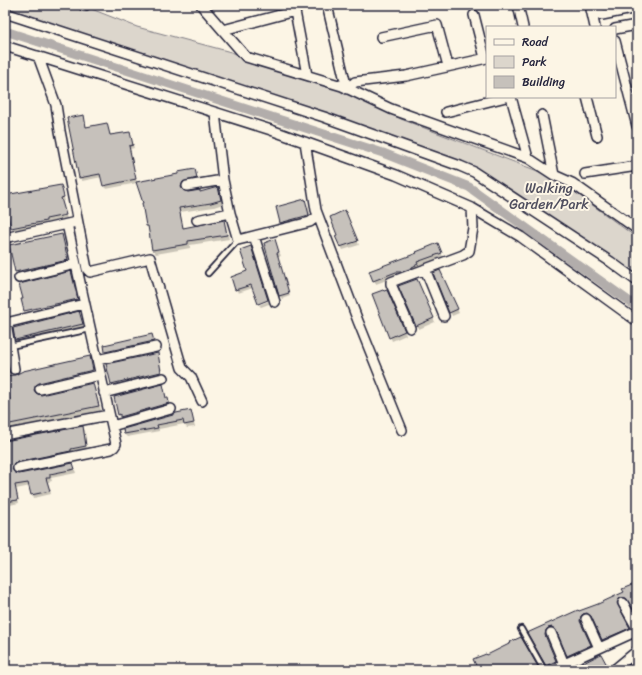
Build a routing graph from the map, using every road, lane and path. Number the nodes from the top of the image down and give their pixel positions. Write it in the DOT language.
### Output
graph roads {
  1 [pos="201,5"];
  2 [pos="327,5"];
  3 [pos="518,5"];
  4 [pos="590,5"];
  5 [pos="598,5"];
  6 [pos="295,8"];
  7 [pos="637,8"];
  8 [pos="622,12"];
  9 [pos="5,13"];
  10 [pos="474,15"];
  11 [pos="637,25"];
  12 [pos="523,26"];
  13 [pos="595,26"];
  14 [pos="626,27"];
  15 [pos="616,29"];
  16 [pos="223,30"];
  17 [pos="381,37"];
  18 [pos="616,45"];
  19 [pos="5,46"];
  20 [pos="38,56"];
  21 [pos="486,58"];
  22 [pos="448,66"];
  23 [pos="307,75"];
  24 [pos="348,89"];
  25 [pos="502,98"];
  26 [pos="511,98"];
  27 [pos="587,98"];
  28 [pos="446,112"];
  29 [pos="215,113"];
  30 [pos="542,114"];
  31 [pos="637,126"];
  32 [pos="597,136"];
  33 [pos="305,142"];
  34 [pos="528,158"];
  35 [pos="637,166"];
  36 [pos="585,174"];
  37 [pos="554,175"];
  38 [pos="223,180"];
  39 [pos="187,186"];
  40 [pos="472,208"];
  41 [pos="230,213"];
  42 [pos="318,216"];
  43 [pos="197,220"];
  44 [pos="78,221"];
  45 [pos="67,224"];
  46 [pos="637,229"];
  47 [pos="254,236"];
  48 [pos="9,237"];
  49 [pos="238,240"];
  50 [pos="76,264"];
  51 [pos="424,269"];
  52 [pos="208,273"];
  53 [pos="19,278"];
  54 [pos="637,281"];
  55 [pos="275,302"];
  56 [pos="84,304"];
  57 [pos="444,316"];
  58 [pos="637,321"];
  59 [pos="410,328"];
  60 [pos="90,329"];
  61 [pos="10,346"];
  62 [pos="156,347"];
  63 [pos="97,360"];
  64 [pos="14,369"];
  65 [pos="100,375"];
  66 [pos="163,378"];
  67 [pos="40,389"];
  68 [pos="104,393"];
  69 [pos="202,402"];
  70 [pos="171,409"];
  71 [pos="109,415"];
  72 [pos="112,426"];
  73 [pos="402,430"];
  74 [pos="9,434"];
  75 [pos="18,468"];
  76 [pos="623,603"];
  77 [pos="586,619"];
  78 [pos="637,628"];
  79 [pos="521,629"];
  80 [pos="637,631"];
  81 [pos="551,634"];
  82 [pos="600,648"];
  83 [pos="637,651"];
  84 [pos="564,664"];
  85 [pos="618,669"];
  86 [pos="544,670"];
  87 [pos="551,670"];
  1 -- 16 [label="street"];
  2 -- 24 [label="street"];
  3 -- 12 [label="street"];
  4 -- 13 [label="street"];
  5 -- 8 [label="street"];
  6 -- 16 [label="street"];
  6 -- 23 [label="street"];
  7 -- 8 [label="street"];
  8 -- 14 [label="street"];
  9 -- 54 [label="street"];
  10 -- 21 [label="street"];
  11 -- 14 [label="street"];
  14 -- 15 [label="street"];
  16 -- 23 [label="street"];
  17 -- 22 [label="street"];
  18 -- 31 [label="street"];
  19 -- 20 [label="street"];
  20 -- 29 [label="street"];
  20 -- 44 [label="street"];
  21 -- 22 [label="street"];
  22 -- 24 [label="street"];
  23 -- 24 [label="street"];
  24 -- 34 [label="street"];
  25 -- 28 [label="street"];
  26 -- 34 [label="street"];
  27 -- 32 [label="street"];
  29 -- 33 [label="street"];
  29 -- 38 [label="street"];
  30 -- 37 [label="street"];
  33 -- 40 [label="street"];
  33 -- 42 [label="street"];
  34 -- 37 [label="street"];
  35 -- 36 [label="street"];
  37 -- 46 [label="street"];
  38 -- 39 [label="street"];
  38 -- 41 [label="street"];
  40 -- 51 [label="street"];
  40 -- 58 [label="street"];
  41 -- 43 [label="street"];
  41 -- 49 [label="street"];
  42 -- 47 [label="street"];
  42 -- 73 [label="street"];
  44 -- 45 [label="street"];
  44 -- 69 [label="street"];
  45 -- 48 [label="street"];
  45 -- 50 [label="street"];
  47 -- 49 [label="street"];
  47 -- 55 [label="street"];
  49 -- 52 [label="lane"];
  50 -- 53 [label="street"];
  50 -- 56 [label="street"];
  51 -- 57 [label="street"];
  51 -- 59 [label="street"];
  56 -- 60 [label="street"];
  56 -- 61 [label="street"];
  60 -- 61 [label="lane"];
  60 -- 63 [label="street"];
  61 -- 64 [label="street"];
  62 -- 63 [label="street"];
  63 -- 65 [label="street"];
  65 -- 67 [label="street"];
  65 -- 68 [label="street"];
  66 -- 68 [label="street"];
  68 -- 71 [label="street"];
  70 -- 72 [label="street"];
  71 -- 72 [label="street"];
  71 -- 74 [label="street"];
  72 -- 75 [label="street"];
  76 -- 78 [label="street"];
  77 -- 82 [label="street"];
  79 -- 86 [label="lane"];
  80 -- 82 [label="street"];
  81 -- 84 [label="street"];
  82 -- 84 [label="street"];
  83 -- 85 [label="street"];
  84 -- 87 [label="street"];
}
